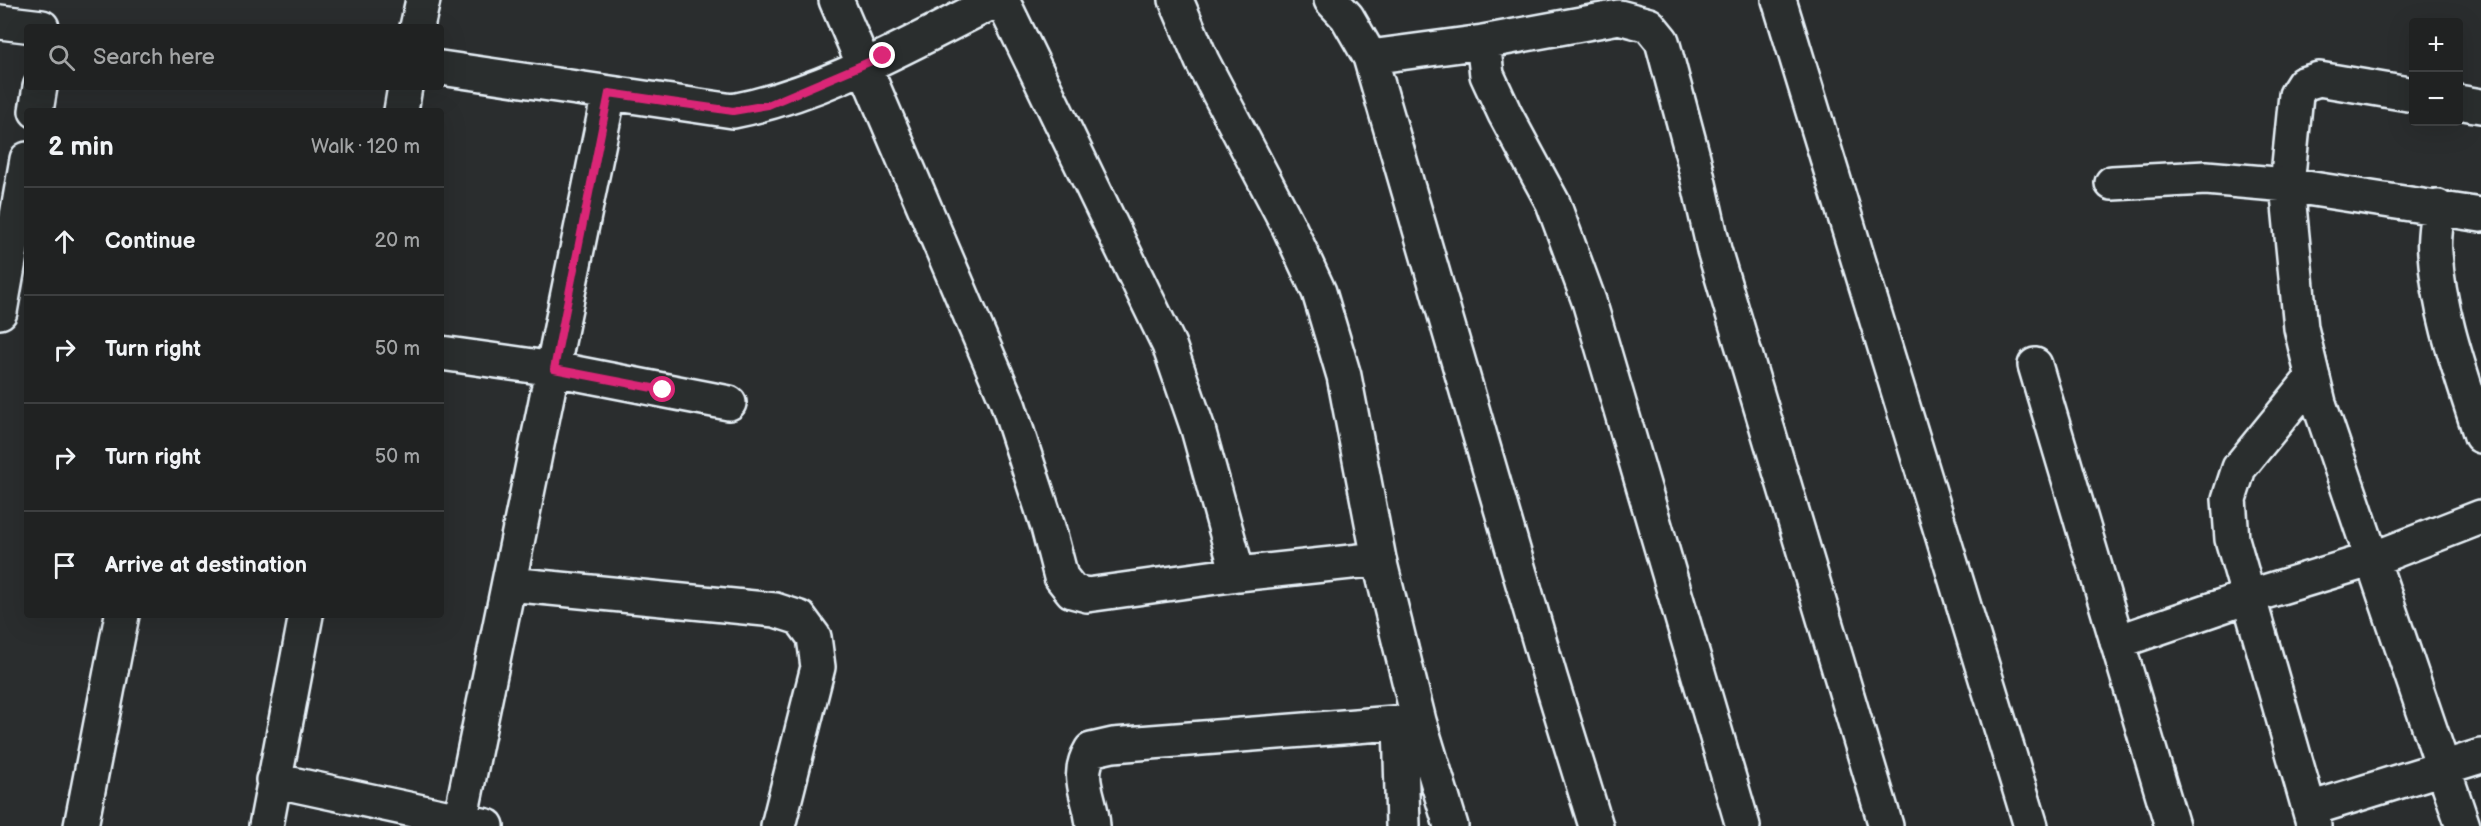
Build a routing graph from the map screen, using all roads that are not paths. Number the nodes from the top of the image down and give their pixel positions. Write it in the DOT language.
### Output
graph roads {
  1 [pos="423,0"];
  2 [pos="836,0"];
  3 [pos="997,0"];
  4 [pos="1002,0"];
  5 [pos="1176,0"];
  6 [pos="1331,0"];
  7 [pos="1779,0"];
  8 [pos="0,22"];
  9 [pos="418,24"];
  10 [pos="24,25"];
  11 [pos="1483,42"];
  12 [pos="1370,57"];
  13 [pos="864,66"];
  14 [pos="444,68"];
  15 [pos="40,90"];
  16 [pos="404,90"];
  17 [pos="609,93"];
  18 [pos="2409,94"];
  19 [pos="2463,103"];
  20 [pos="2481,106"];
  21 [pos="36,108"];
  22 [pos="402,108"];
  23 [pos="24,176"];
  24 [pos="2112,183"];
  25 [pos="2287,185"];
  26 [pos="2438,207"];
  27 [pos="2481,215"];
  28 [pos="0,312"];
  29 [pos="444,353"];
  30 [pos="2035,365"];
  31 [pos="554,369"];
  32 [pos="2313,377"];
  33 [pos="2476,400"];
  34 [pos="729,403"];
  35 [pos="2481,436"];
  36 [pos="2481,517"];
  37 [pos="1379,559"];
  38 [pos="2373,559"];
  39 [pos="1238,574"];
  40 [pos="509,584"];
  41 [pos="2248,597"];
  42 [pos="121,618"];
  43 [pos="305,618"];
  44 [pos="2117,642"];
  45 [pos="1409,722"];
  46 [pos="2481,756"];
  47 [pos="2443,767"];
  48 [pos="273,780"];
  49 [pos="2312,817"];
  50 [pos="469,824"];
  51 [pos="81,826"];
  52 [pos="266,826"];
  53 [pos="778,826"];
  54 [pos="1093,826"];
  55 [pos="1403,826"];
  56 [pos="1451,826"];
  57 [pos="1596,826"];
  58 [pos="1743,826"];
  59 [pos="1886,826"];
  60 [pos="2031,826"];
  61 [pos="2172,826"];
  62 [pos="2463,826"];
  1 -- 9 [label="street"];
  2 -- 13 [label="street"];
  3 -- 13 [label="street"];
  4 -- 39 [label="street"];
  5 -- 37 [label="street"];
  6 -- 12 [label="street"];
  7 -- 60 [label="street"];
  8 -- 10 [label="street"];
  11 -- 12 [label="street"];
  11 -- 58 [label="street"];
  11 -- 59 [label="street"];
  12 -- 57 [label="street"];
  13 -- 17 [label="street"];
  13 -- 39 [label="street"];
  14 -- 17 [label="street"];
  15 -- 21 [label="street"];
  16 -- 22 [label="street"];
  17 -- 31 [label="street"];
  18 -- 25 [label="street"];
  19 -- 20 [label="street"];
  23 -- 28 [label="street"];
  24 -- 25 [label="street"];
  25 -- 26 [label="street"];
  25 -- 32 [label="street"];
  26 -- 27 [label="street"];
  26 -- 33 [label="street"];
  29 -- 31 [label="street"];
  30 -- 44 [label="street"];
  31 -- 34 [label="street"];
  31 -- 40 [label="street"];
  32 -- 38 [label="street"];
  32 -- 41 [label="street"];
  33 -- 35 [label="street"];
  36 -- 38 [label="street"];
  37 -- 39 [label="street"];
  37 -- 45 [label="street"];
  38 -- 41 [label="street"];
  38 -- 47 [label="street"];
  40 -- 50 [label="street"];
  40 -- 53 [label="street"];
  41 -- 44 [label="street"];
  41 -- 49 [label="street"];
  42 -- 51 [label="street"];
  43 -- 48 [label="street"];
  44 -- 61 [label="street"];
  45 -- 54 [label="street"];
  45 -- 55 [label="street"];
  45 -- 56 [label="street"];
  46 -- 47 [label="street"];
  47 -- 49 [label="street"];
  47 -- 62 [label="street"];
  48 -- 50 [label="street"];
  48 -- 52 [label="street"];
}
